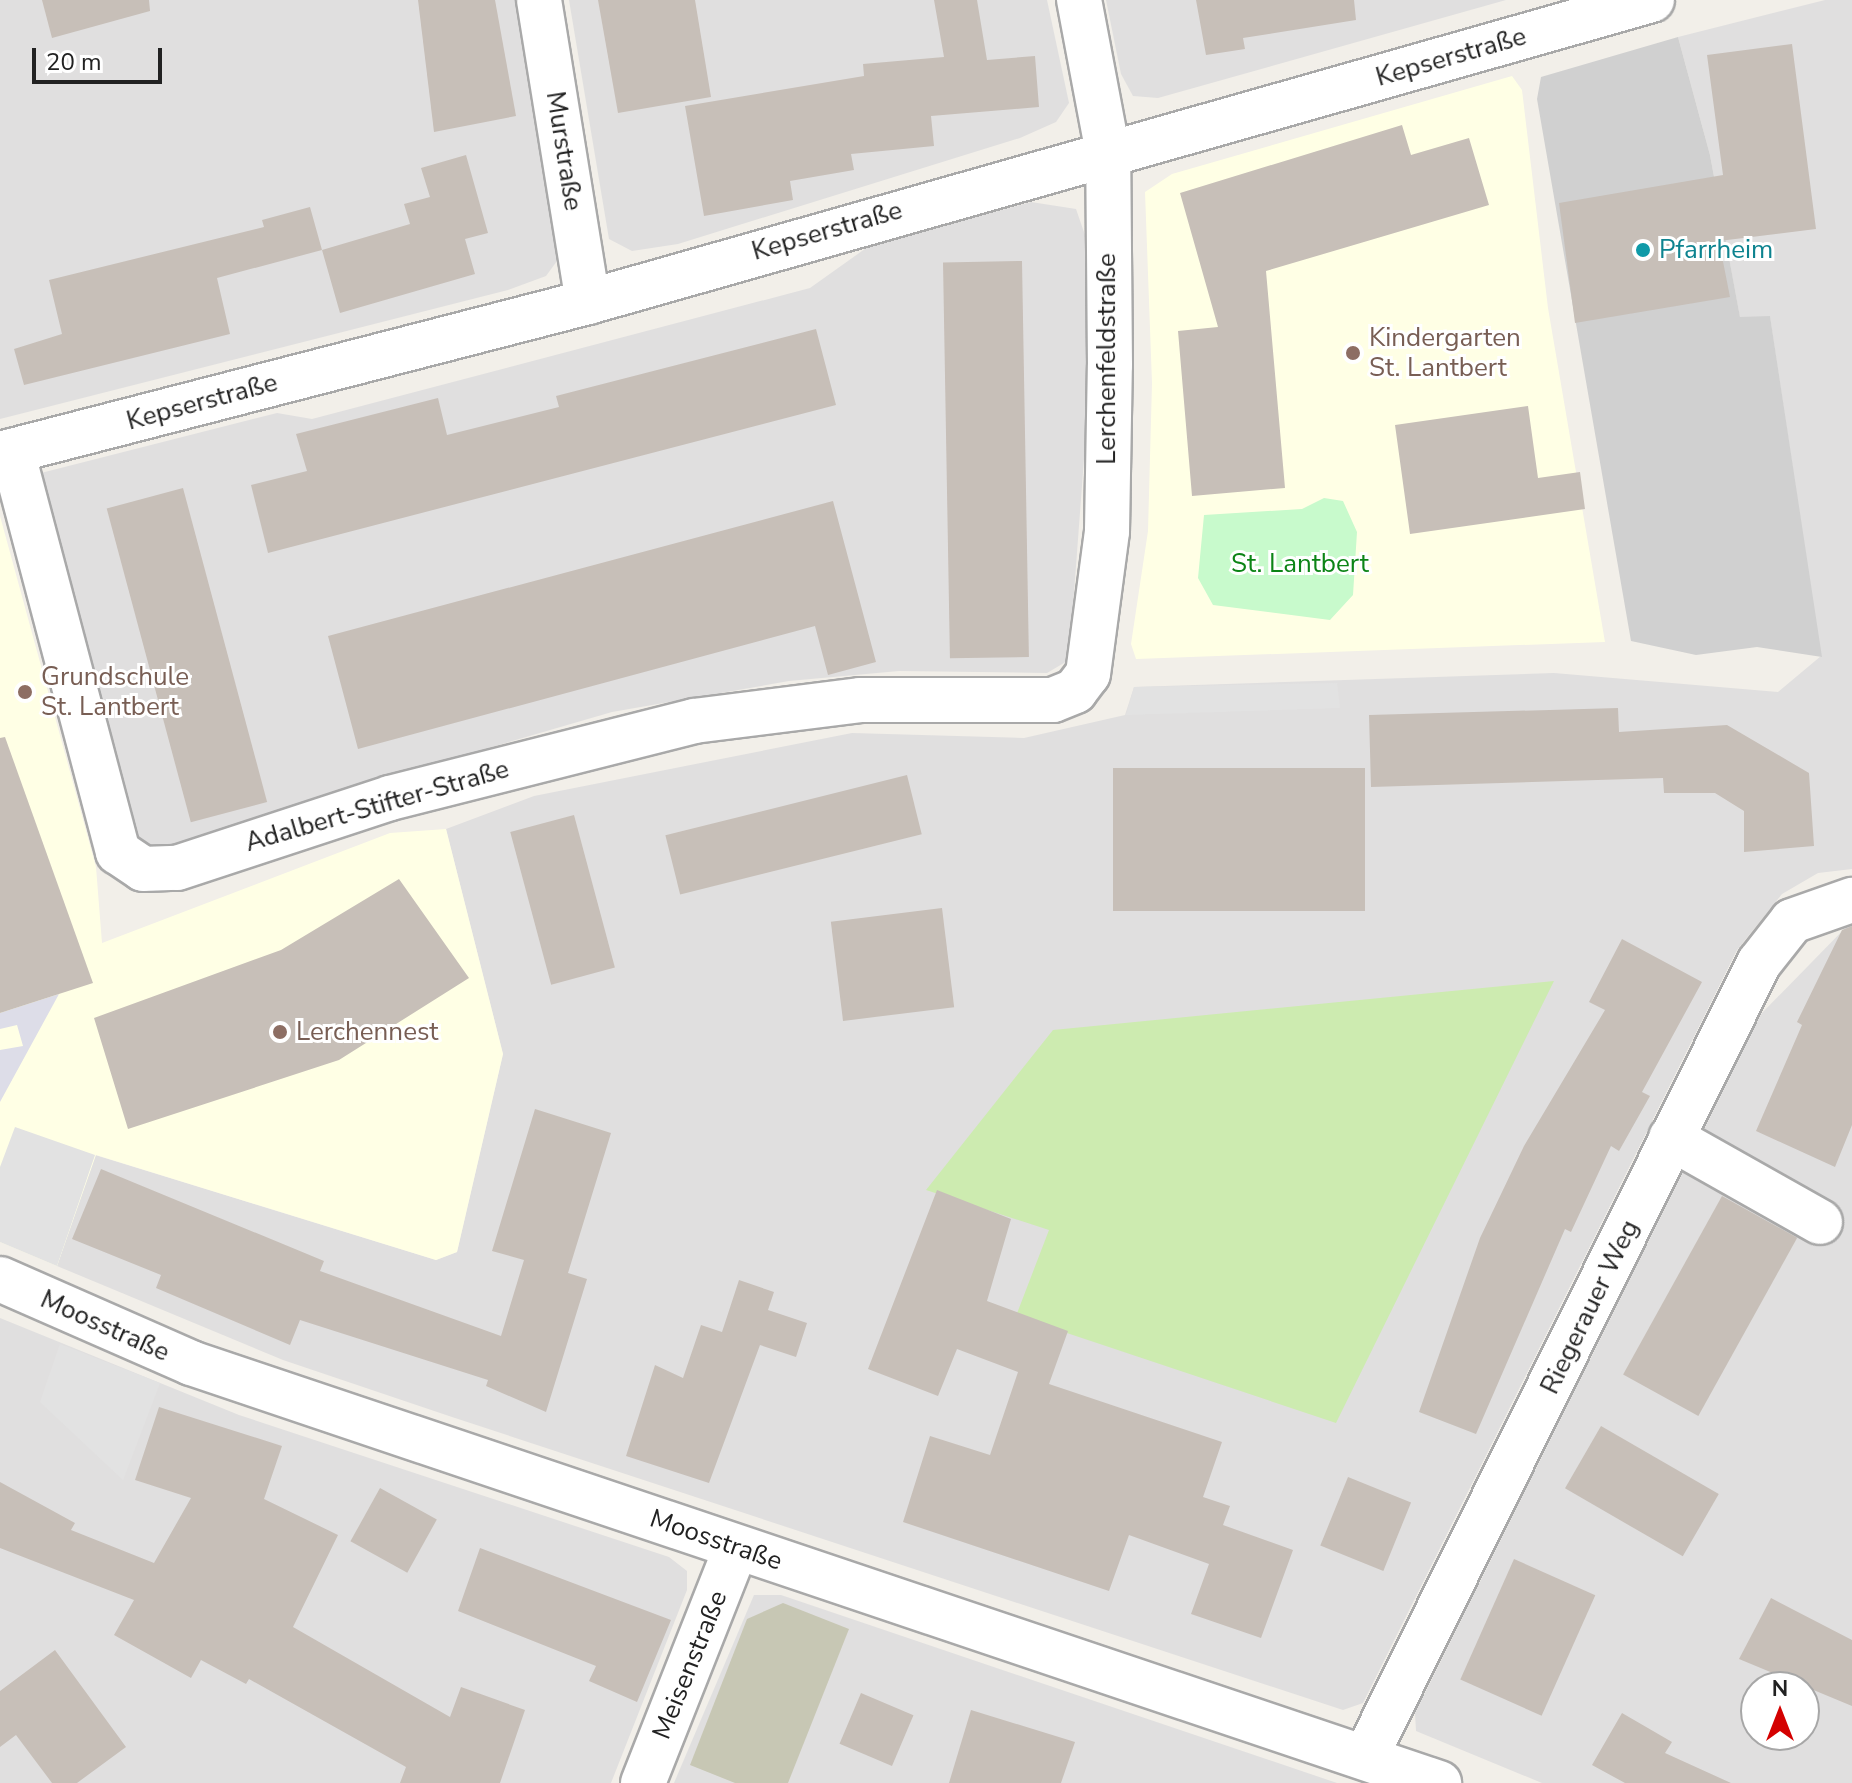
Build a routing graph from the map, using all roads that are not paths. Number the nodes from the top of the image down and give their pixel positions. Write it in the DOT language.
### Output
graph roads {
  1 [pos="539,0"];
  2 [pos="1079,0"];
  3 [pos="1652,0"];
  4 [pos="1108,153"];
  5 [pos="588,302"];
  6 [pos="6,453"];
  7 [pos="1053,700"];
  8 [pos="1852,900"];
  9 [pos="1671,1138"];
  10 [pos="1820,1222"];
  11 [pos="0,1279"];
  12 [pos="736,1548"];
  13 [pos="1366,1756"];
  14 [pos="643,1783"];
  15 [pos="1439,1783"];
  1 -- 5 [label="street, Murstraße"];
  2 -- 4 [label="street, Lerchenfeldstraße"];
  3 -- 4 [label="street, Kepserstraße"];
  4 -- 5 [label="street, Kepserstraße"];
  4 -- 7 [label="street, Lerchenfeldstraße"];
  5 -- 6 [label="street, Kepserstraße"];
  6 -- 7 [label="street, Adalbert-Stifter-Straße"];
  8 -- 9 [label="street, Riegerauer Weg"];
  9 -- 10 [label="street"];
  9 -- 13 [label="street, Riegerauer Weg"];
  11 -- 12 [label="street, Moosstraße"];
  12 -- 13 [label="street, Moosstraße"];
  12 -- 14 [label="street, Meisenstraße"];
  13 -- 15 [label="street, Moosstraße"];
}
